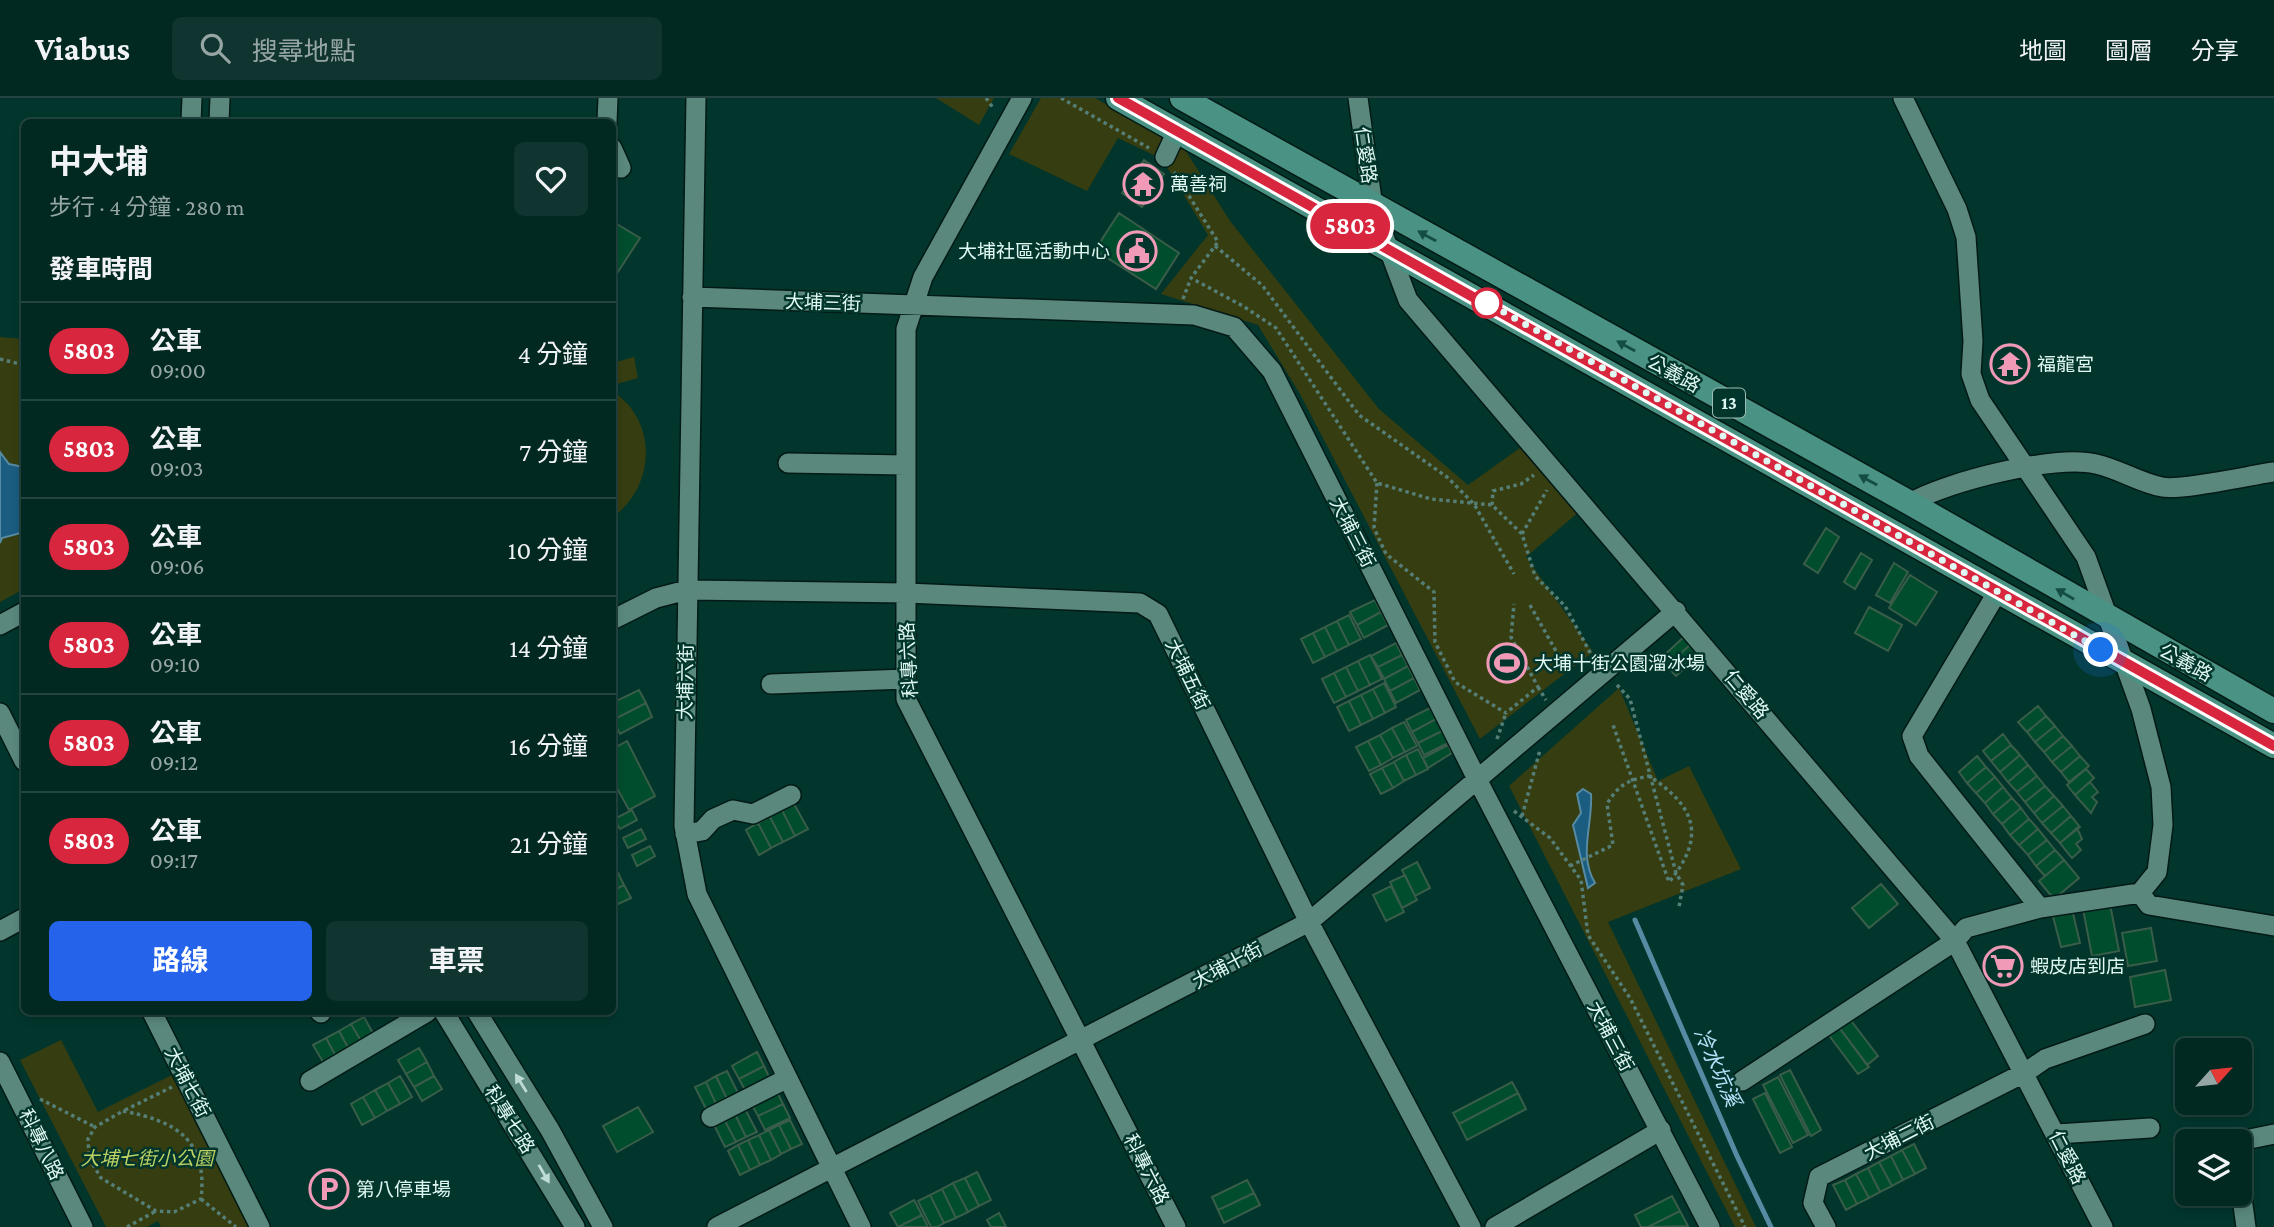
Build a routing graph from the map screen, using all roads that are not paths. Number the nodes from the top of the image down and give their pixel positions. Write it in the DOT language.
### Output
graph roads {
  1 [pos="192,98"];
  2 [pos="220,98"];
  3 [pos="608,98"];
  4 [pos="696,98"];
  5 [pos="1022,98"];
  6 [pos="1118,98"];
  7 [pos="1182,98"];
  8 [pos="1358,98"];
  9 [pos="1903,98"];
  10 [pos="191,119"];
  11 [pos="219,119"];
  12 [pos="607,119"];
  13 [pos="1177,131"];
  14 [pos="616,157"];
  15 [pos="1165,157"];
  16 [pos="621,168"];
  17 [pos="1373,207"];
  18 [pos="1385,245"];
  19 [pos="692,298"];
  20 [pos="914,307"];
  21 [pos="788,463"];
  22 [pos="906,465"];
  23 [pos="2023,468"];
  24 [pos="2274,472"];
  25 [pos="1910,503"];
  26 [pos="687,590"];
  27 [pos="1998,592"];
  28 [pos="906,593"];
  29 [pos="1676,611"];
  30 [pos="21,614"];
  31 [pos="616,618"];
  32 [pos="2105,618"];
  33 [pos="0,625"];
  34 [pos="2121,661"];
  35 [pos="906,679"];
  36 [pos="771,684"];
  37 [pos="2274,711"];
  38 [pos="0,713"];
  39 [pos="2274,746"];
  40 [pos="21,755"];
  41 [pos="1478,781"];
  42 [pos="791,795"];
  43 [pos="685,834"];
  44 [pos="2140,893"];
  45 [pos="2040,908"];
  46 [pos="21,920"];
  47 [pos="1309,922"];
  48 [pos="2274,926"];
  49 [pos="0,931"];
  50 [pos="1955,941"];
  51 [pos="154,1015"];
  52 [pos="422,1015"];
  53 [pos="446,1015"];
  54 [pos="479,1015"];
  55 [pos="2145,1024"];
  56 [pos="1083,1041"];
  57 [pos="0,1062"];
  58 [pos="2026,1072"];
  59 [pos="786,1079"];
  60 [pos="310,1081"];
  61 [pos="1742,1081"];
  62 [pos="711,1117"];
  63 [pos="2150,1128"];
  64 [pos="1661,1130"];
  65 [pos="2057,1134"];
  66 [pos="2274,1134"];
  67 [pos="2252,1139"];
  68 [pos="831,1168"];
  69 [pos="2243,1206"];
  70 [pos="83,1227"];
  71 [pos="260,1227"];
  72 [pos="575,1227"];
  73 [pos="603,1227"];
  74 [pos="717,1227"];
  75 [pos="861,1227"];
  76 [pos="1176,1227"];
  77 [pos="1471,1227"];
  78 [pos="1495,1227"];
  79 [pos="1710,1227"];
  80 [pos="1826,1227"];
  81 [pos="2103,1227"];
  82 [pos="2246,1227"];
  1 -- 10 [label="street"];
  2 -- 11 [label="street"];
  3 -- 12 [label="street"];
  4 -- 19 [label="street, 大埔六街"];
  5 -- 20 [label="street, 科專六路"];
  6 -- 13 [label="main road, 公義路 / 13"];
  7 -- 17 [label="main road, 公義路 / 13"];
  8 -- 17 [label="street, 仁愛路"];
  9 -- 23 [label="street"];
  13 -- 15 [label="street"];
  13 -- 18 [label="main road, 公義路 / 13"];
  14 -- 16 [label="street"];
  17 -- 18 [label="street, 仁愛路"];
  25 -- 17 [label="main road, 公義路 / 13, one-way"];
  18 -- 27 [label="main road, 公義路 / 13"];
  18 -- 29 [label="street, 仁愛路"];
  19 -- 20 [label="street, 大埔三街"];
  19 -- 26 [label="street, 大埔六街"];
  20 -- 22 [label="street, 科專六路"];
  20 -- 41 [label="street, 大埔三街"];
  21 -- 22 [label="street"];
  22 -- 28 [label="street, 科專六路"];
  23 -- 24 [label="street"];
  23 -- 25 [label="street"];
  23 -- 32 [label="street"];
  32 -- 25 [label="main road, 公義路 / 13, one-way"];
  26 -- 28 [label="street, 大埔五街"];
  26 -- 31 [label="street, 大埔五街"];
  26 -- 43 [label="street, 大埔六街"];
  27 -- 34 [label="main road, 公義路 / 13"];
  27 -- 45 [label="street"];
  28 -- 35 [label="street, 科專六路"];
  28 -- 47 [label="street, 大埔五街"];
  29 -- 41 [label="street, 大埔十街"];
  29 -- 50 [label="street, 仁愛路"];
  30 -- 33 [label="street"];
  32 -- 34 [label="street"];
  32 -- 37 [label="main road, 公義路 / 13"];
  34 -- 39 [label="main road, 公義路 / 13"];
  34 -- 44 [label="street"];
  35 -- 36 [label="street"];
  35 -- 56 [label="street, 科專六路"];
  38 -- 40 [label="street"];
  41 -- 47 [label="street, 大埔十街"];
  41 -- 64 [label="street, 大埔三街"];
  42 -- 43 [label="street"];
  43 -- 59 [label="street, 大埔六街"];
  44 -- 45 [label="street"];
  44 -- 48 [label="street"];
  45 -- 50 [label="street"];
  46 -- 49 [label="street"];
  47 -- 56 [label="street, 大埔十街"];
  47 -- 77 [label="street, 大埔五街"];
  50 -- 58 [label="street, 仁愛路"];
  50 -- 61 [label="street"];
  51 -- 71 [label="street, 大埔七街"];
  52 -- 60 [label="street"];
  53 -- 72 [label="street, 科專七路, one-way"];
  73 -- 54 [label="street, 科專七路, one-way"];
  55 -- 58 [label="street"];
  56 -- 68 [label="street, 大埔十街"];
  56 -- 76 [label="street, 科專六路"];
  57 -- 70 [label="street, 科專八路"];
  58 -- 65 [label="street, 仁愛路"];
  58 -- 80 [label="street, 大埔二街"];
  59 -- 62 [label="street"];
  59 -- 68 [label="street, 大埔六街"];
  63 -- 65 [label="street"];
  64 -- 78 [label="street"];
  64 -- 79 [label="street, 大埔三街"];
  65 -- 81 [label="street, 仁愛路"];
  66 -- 67 [label="street"];
  68 -- 74 [label="street, 大埔十街"];
  68 -- 75 [label="street, 大埔六街"];
  69 -- 82 [label="street"];
}
